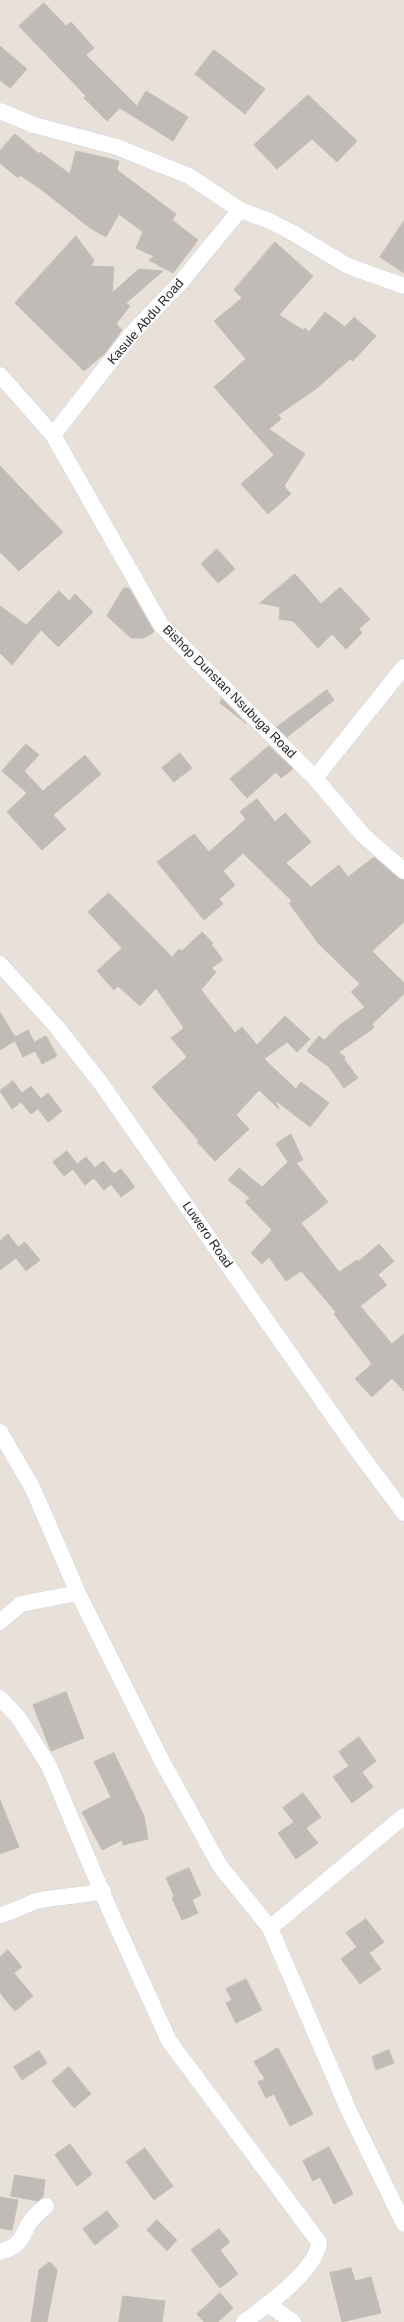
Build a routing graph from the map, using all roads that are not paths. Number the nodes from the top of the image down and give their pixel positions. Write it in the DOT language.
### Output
graph roads {
  1 [pos="0,111"];
  2 [pos="240,210"];
  3 [pos="404,286"];
  4 [pos="0,375"];
  5 [pos="53,435"];
  6 [pos="404,666"];
  7 [pos="315,778"];
  8 [pos="404,871"];
  9 [pos="0,964"];
  10 [pos="0,1432"];
  11 [pos="404,1513"];
  12 [pos="78,1593"];
  13 [pos="0,1622"];
  14 [pos="0,1698"];
  15 [pos="404,1816"];
  16 [pos="102,1891"];
  17 [pos="0,1915"];
  18 [pos="270,1928"];
  19 [pos="46,2206"];
  20 [pos="404,2224"];
  21 [pos="0,2252"];
  22 [pos="268,2304"];
  23 [pos="244,2322"];
  24 [pos="293,2322"];
  1 -- 2 [label="street"];
  2 -- 3 [label="street"];
  2 -- 5 [label="street, Kasule Abdu Road"];
  4 -- 5 [label="street, Bishop Dunstan Nsubuga Road"];
  5 -- 7 [label="street, Bishop Dunstan Nsubuga Road"];
  6 -- 7 [label="street"];
  7 -- 8 [label="street, Bishop Dunstan Nsubuga Road"];
  9 -- 11 [label="street, Luwero Road"];
  10 -- 12 [label="street"];
  12 -- 13 [label="street"];
  12 -- 18 [label="street"];
  14 -- 16 [label="street"];
  15 -- 18 [label="street"];
  16 -- 17 [label="street"];
  16 -- 22 [label="street"];
  18 -- 20 [label="street"];
  19 -- 21 [label="street"];
  22 -- 23 [label="street"];
  22 -- 24 [label="street"];
}
